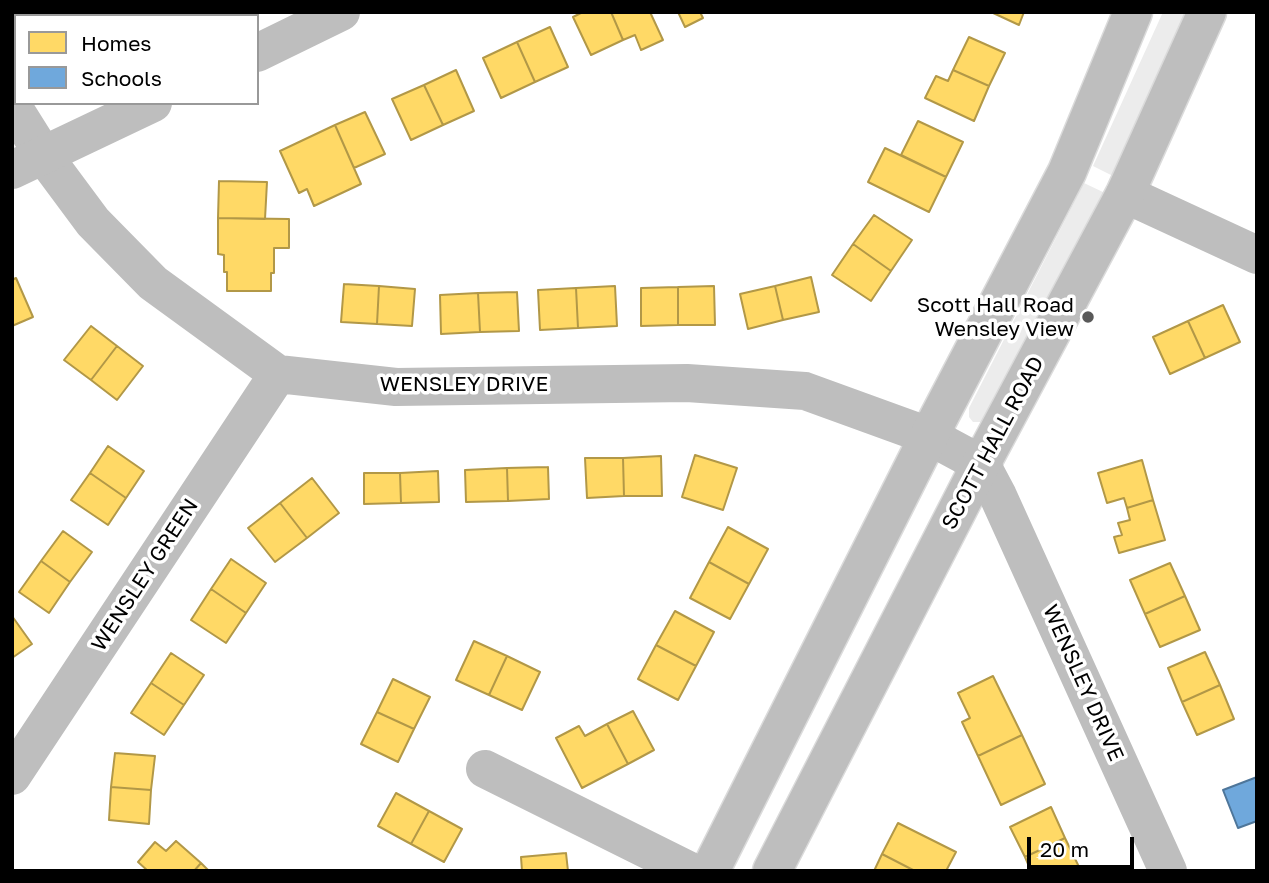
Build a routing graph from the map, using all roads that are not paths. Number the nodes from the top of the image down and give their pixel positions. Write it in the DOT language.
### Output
graph roads {
  1 [pos="341,12"];
  2 [pos="1133,12"];
  3 [pos="1207,12"];
  4 [pos="259,52"];
  5 [pos="12,105"];
  6 [pos="149,105"];
  7 [pos="28,163"];
  8 [pos="1125,194"];
  9 [pos="1257,255"];
  10 [pos="278,374"];
  11 [pos="929,436"];
  12 [pos="990,480"];
  13 [pos="485,769"];
  14 [pos="12,776"];
  15 [pos="690,871"];
  16 [pos="710,871"];
  17 [pos="772,871"];
  18 [pos="1168,871"];
  1 -- 4 [label="main road"];
  2 -- 11 [label="main road"];
  3 -- 8 [label="main road, SCOTT HALL ROAD"];
  5 -- 7 [label="main road, WENSLEY DRIVE"];
  6 -- 7 [label="main road"];
  7 -- 10 [label="main road, WENSLEY DRIVE"];
  8 -- 9 [label="main road"];
  8 -- 12 [label="main road, SCOTT HALL ROAD"];
  10 -- 11 [label="main road, WENSLEY DRIVE"];
  10 -- 14 [label="main road, WENSLEY GREEN"];
  11 -- 12 [label="main road, WENSLEY DRIVE"];
  11 -- 16 [label="main road"];
  12 -- 17 [label="main road, SCOTT HALL ROAD"];
  12 -- 18 [label="main road, WENSLEY DRIVE"];
  13 -- 15 [label="main road"];
}
